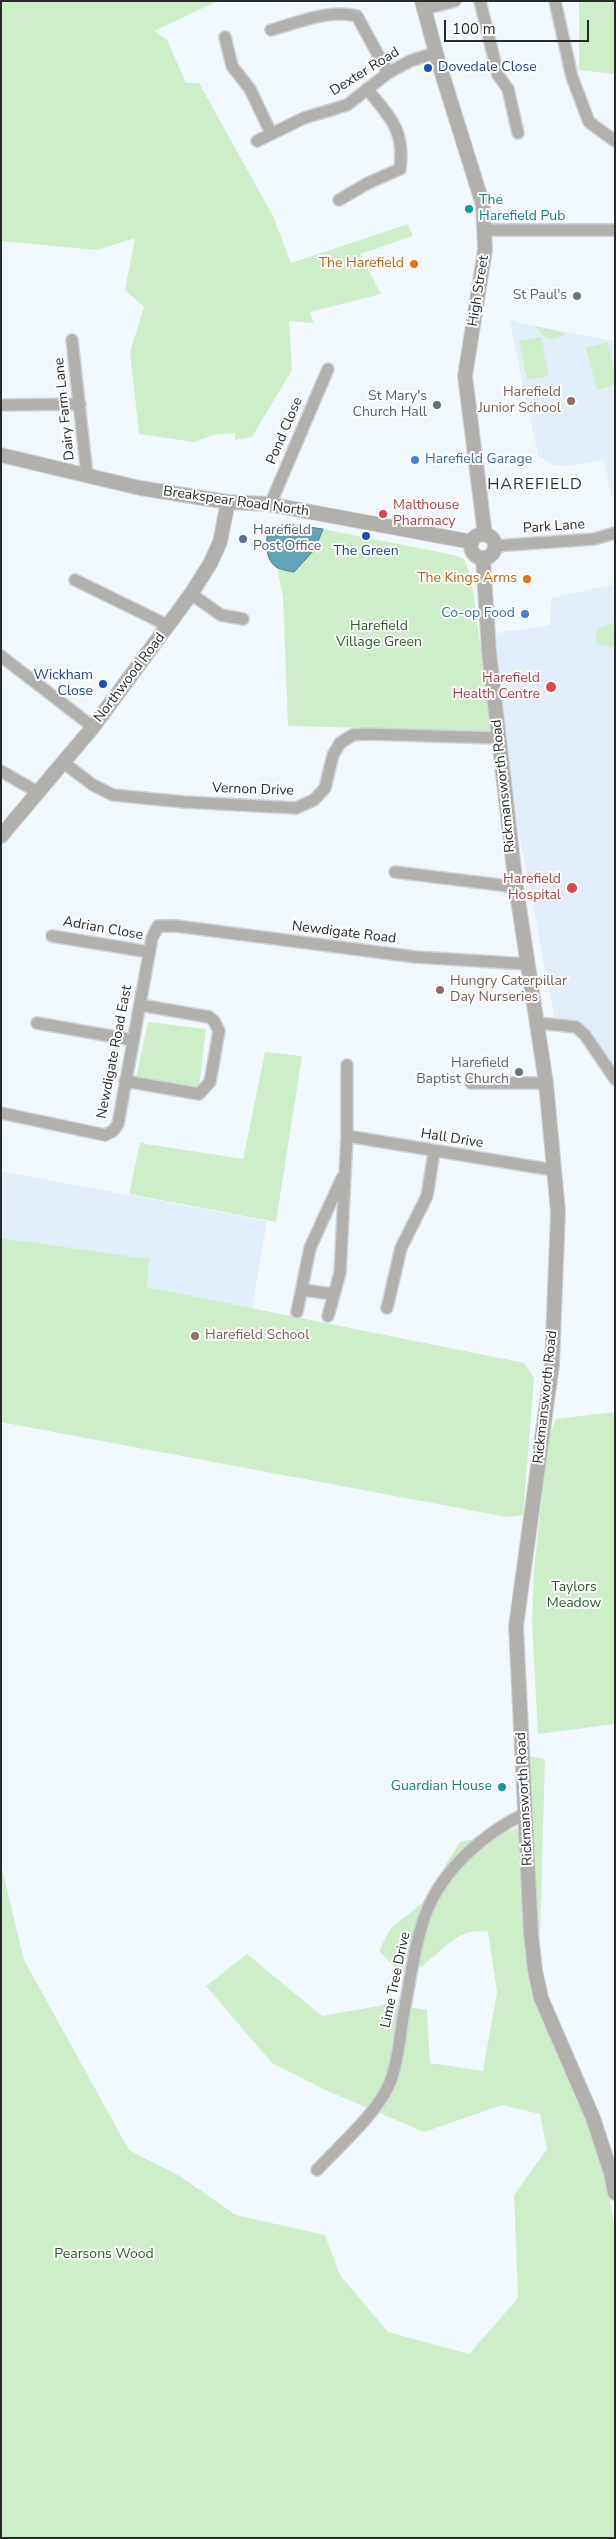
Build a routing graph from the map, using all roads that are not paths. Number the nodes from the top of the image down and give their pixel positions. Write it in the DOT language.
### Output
graph roads {
  1 [pos="455,1"];
  2 [pos="480,1"];
  3 [pos="555,1"];
  4 [pos="423,5"];
  5 [pos="338,7"];
  6 [pos="272,30"];
  7 [pos="225,37"];
  8 [pos="436,53"];
  9 [pos="388,73"];
  10 [pos="367,89"];
  11 [pos="518,132"];
  12 [pos="271,133"];
  13 [pos="257,141"];
  14 [pos="615,141"];
  15 [pos="339,200"];
  16 [pos="484,230"];
  17 [pos="615,230"];
  18 [pos="72,340"];
  19 [pos="328,370"];
  20 [pos="80,404"];
  21 [pos="1,405"];
  22 [pos="1,455"];
  23 [pos="87,476"];
  24 [pos="228,502"];
  25 [pos="270,505"];
  26 [pos="615,533"];
  27 [pos="485,534"];
  28 [pos="472,542"];
  29 [pos="495,546"];
  30 [pos="483,558"];
  31 [pos="75,580"];
  32 [pos="191,594"];
  33 [pos="242,619"];
  34 [pos="169,626"];
  35 [pos="1,656"];
  36 [pos="93,727"];
  37 [pos="499,738"];
  38 [pos="64,763"];
  39 [pos="1,771"];
  40 [pos="39,793"];
  41 [pos="1,836"];
  42 [pos="395,872"];
  43 [pos="516,887"];
  44 [pos="158,926"];
  45 [pos="52,936"];
  46 [pos="149,952"];
  47 [pos="527,964"];
  48 [pos="140,1005"];
  49 [pos="37,1023"];
  50 [pos="538,1023"];
  51 [pos="133,1040"];
  52 [pos="347,1065"];
  53 [pos="615,1079"];
  54 [pos="126,1081"];
  55 [pos="471,1083"];
  56 [pos="546,1083"];
  57 [pos="1,1114"];
  58 [pos="347,1136"];
  59 [pos="434,1152"];
  60 [pos="553,1170"];
  61 [pos="345,1172"];
  62 [pos="302,1290"];
  63 [pos="334,1294"];
  64 [pos="387,1308"];
  65 [pos="298,1312"];
  66 [pos="328,1316"];
  67 [pos="526,1813"];
  68 [pos="316,2170"];
  69 [pos="615,2194"];
  1 -- 4 [label="street"];
  2 -- 11 [label="street"];
  3 -- 14 [label="street"];
  4 -- 8 [label="street, High Street"];
  5 -- 6 [label="street"];
  5 -- 9 [label="street"];
  7 -- 12 [label="street"];
  8 -- 9 [label="street, Dexter Road"];
  8 -- 16 [label="street, High Street"];
  9 -- 10 [label="street, Dexter Road"];
  10 -- 12 [label="street, Dexter Road"];
  10 -- 15 [label="street"];
  12 -- 13 [label="street, Dexter Road"];
  16 -- 17 [label="street"];
  16 -- 27 [label="street, High Street"];
  18 -- 20 [label="street, Dairy Farm Lane"];
  19 -- 25 [label="street, Pond Close"];
  20 -- 21 [label="street"];
  20 -- 23 [label="street, Dairy Farm Lane"];
  22 -- 23 [label="street, Breakspear Road North"];
  23 -- 24 [label="street, Breakspear Road North"];
  24 -- 25 [label="street, Breakspear Road North"];
  24 -- 32 [label="street, Northwood Road"];
  25 -- 28 [label="street, Breakspear Road North"];
  26 -- 29 [label="street, Park Lane"];
  27 -- 28 [label="street"];
  27 -- 29 [label="street"];
  28 -- 30 [label="street"];
  29 -- 30 [label="street"];
  30 -- 37 [label="street, Rickmansworth Road"];
  31 -- 34 [label="street"];
  32 -- 33 [label="street"];
  32 -- 34 [label="street, Northwood Road"];
  34 -- 36 [label="street, Northwood Road"];
  35 -- 36 [label="street"];
  36 -- 38 [label="street, Northwood Road"];
  37 -- 38 [label="street, Vernon Drive"];
  37 -- 43 [label="street, Rickmansworth Road"];
  38 -- 40 [label="street, Northwood Road"];
  39 -- 40 [label="street"];
  40 -- 41 [label="street, Northwood Road"];
  42 -- 43 [label="street"];
  43 -- 47 [label="street, Rickmansworth Road"];
  44 -- 46 [label="street, Newdigate Road East"];
  44 -- 47 [label="street, Newdigate Road"];
  45 -- 46 [label="street, Adrian Close"];
  46 -- 48 [label="street, Newdigate Road East"];
  47 -- 50 [label="street, Rickmansworth Road"];
  48 -- 51 [label="street, Newdigate Road East"];
  48 -- 54 [label="street"];
  49 -- 51 [label="street"];
  50 -- 53 [label="street"];
  50 -- 56 [label="street, Rickmansworth Road"];
  51 -- 54 [label="street, Newdigate Road East"];
  52 -- 58 [label="street"];
  54 -- 57 [label="street, Newdigate Road East"];
  55 -- 56 [label="street"];
  56 -- 60 [label="street, Rickmansworth Road"];
  58 -- 59 [label="street, Hall Drive"];
  58 -- 61 [label="street"];
  59 -- 60 [label="street, Hall Drive"];
  59 -- 64 [label="street"];
  60 -- 67 [label="street, Rickmansworth Road"];
  61 -- 62 [label="street"];
  61 -- 63 [label="street"];
  62 -- 63 [label="street"];
  62 -- 65 [label="street"];
  63 -- 66 [label="street"];
  67 -- 68 [label="street, Lime Tree Drive"];
  67 -- 69 [label="street, Rickmansworth Road"];
}
